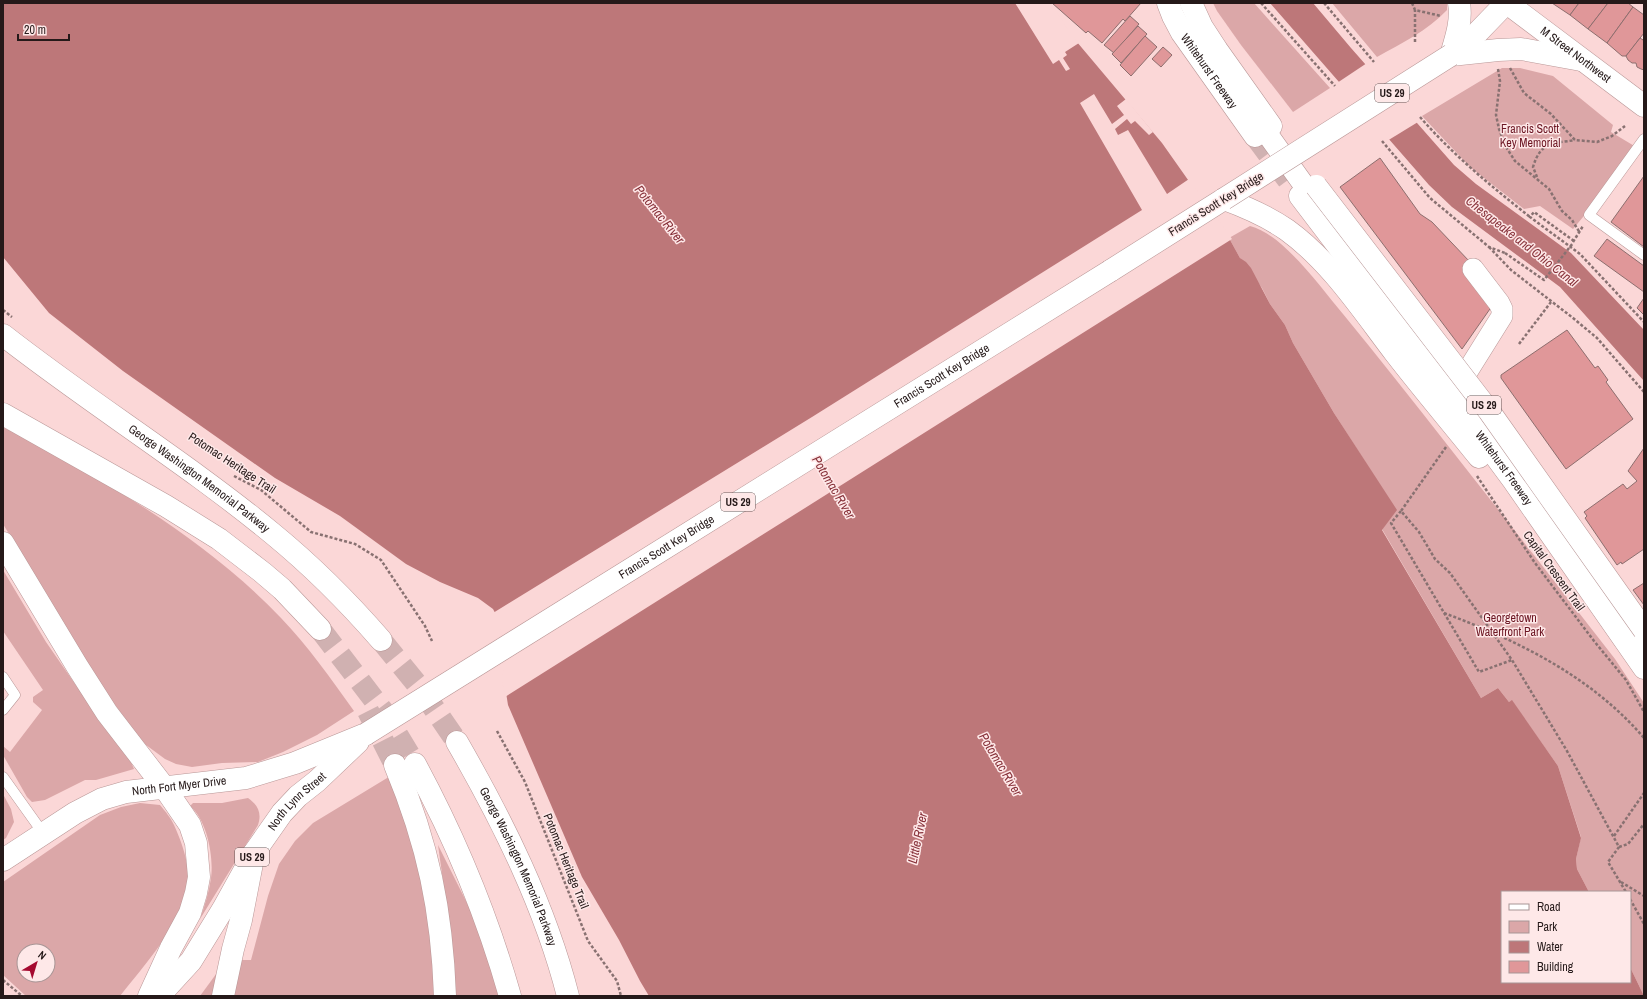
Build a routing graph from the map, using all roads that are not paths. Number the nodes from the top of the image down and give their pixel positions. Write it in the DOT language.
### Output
graph roads {
  1 [pos="1168,3"];
  2 [pos="1173,3"];
  3 [pos="1191,3"];
  4 [pos="1507,3"];
  5 [pos="1451,10"];
  6 [pos="1451,55"];
  7 [pos="1581,60"];
  8 [pos="1644,106"];
  9 [pos="1644,139"];
  10 [pos="1224,199"];
  11 [pos="1644,255"];
  12 [pos="1473,269"];
  13 [pos="9,327"];
  14 [pos="1457,388"];
  15 [pos="3,414"];
  16 [pos="3,543"];
  17 [pos="1603,610"];
  18 [pos="320,629"];
  19 [pos="1644,630"];
  20 [pos="381,640"];
  21 [pos="1644,647"];
  22 [pos="1644,668"];
  23 [pos="3,677"];
  24 [pos="3,710"];
  25 [pos="366,734"];
  26 [pos="457,742"];
  27 [pos="3,777"];
  28 [pos="164,787"];
  29 [pos="43,833"];
  30 [pos="254,853"];
  31 [pos="3,860"];
  32 [pos="150,996"];
  33 [pos="159,996"];
  34 [pos="223,996"];
  35 [pos="445,996"];
  36 [pos="510,996"];
  37 [pos="568,996"];
  1 -- 3 [label="main road, Whitehurst Freeway"];
  2 -- 14 [label="street"];
  4 -- 6 [label="main road, Francis Scott Key Bridge"];
  4 -- 7 [label="main road, M Street Northwest"];
  5 -- 6 [label="main road"];
  6 -- 7 [label="main road"];
  6 -- 10 [label="main road, Francis Scott Key Bridge / US 29, bridge"];
  7 -- 8 [label="main road, M Street Northwest"];
  9 -- 11 [label="lane"];
  10 -- 17 [label="main road, US 29"];
  10 -- 25 [label="main road, Francis Scott Key Bridge / US 29, bridge"];
  12 -- 14 [label="street"];
  13 -- 20 [label="main road, George Washington Memorial Parkway"];
  14 -- 21 [label="street"];
  15 -- 18 [label="main road"];
  16 -- 28 [label="main road"];
  17 -- 19 [label="main road, Whitehurst Freeway / US 29, bridge"];
  17 -- 22 [label="main road, Whitehurst Freeway / US 29"];
  23 -- 24 [label="lane"];
  25 -- 28 [label="main road, North Fort Myer Drive / US 29"];
  25 -- 30 [label="main road, North Lynn Street / US 29"];
  26 -- 37 [label="main road, George Washington Memorial Parkway"];
  27 -- 29 [label="lane"];
  28 -- 29 [label="main road, North Fort Myer Drive / US 29"];
  28 -- 32 [label="main road"];
  29 -- 31 [label="main road, North Fort Myer Drive / US 29"];
  30 -- 33 [label="main road, North Lynn Street / US 29"];
  30 -- 34 [label="main road"];
  35 -- 36 [label="main road"];
}
